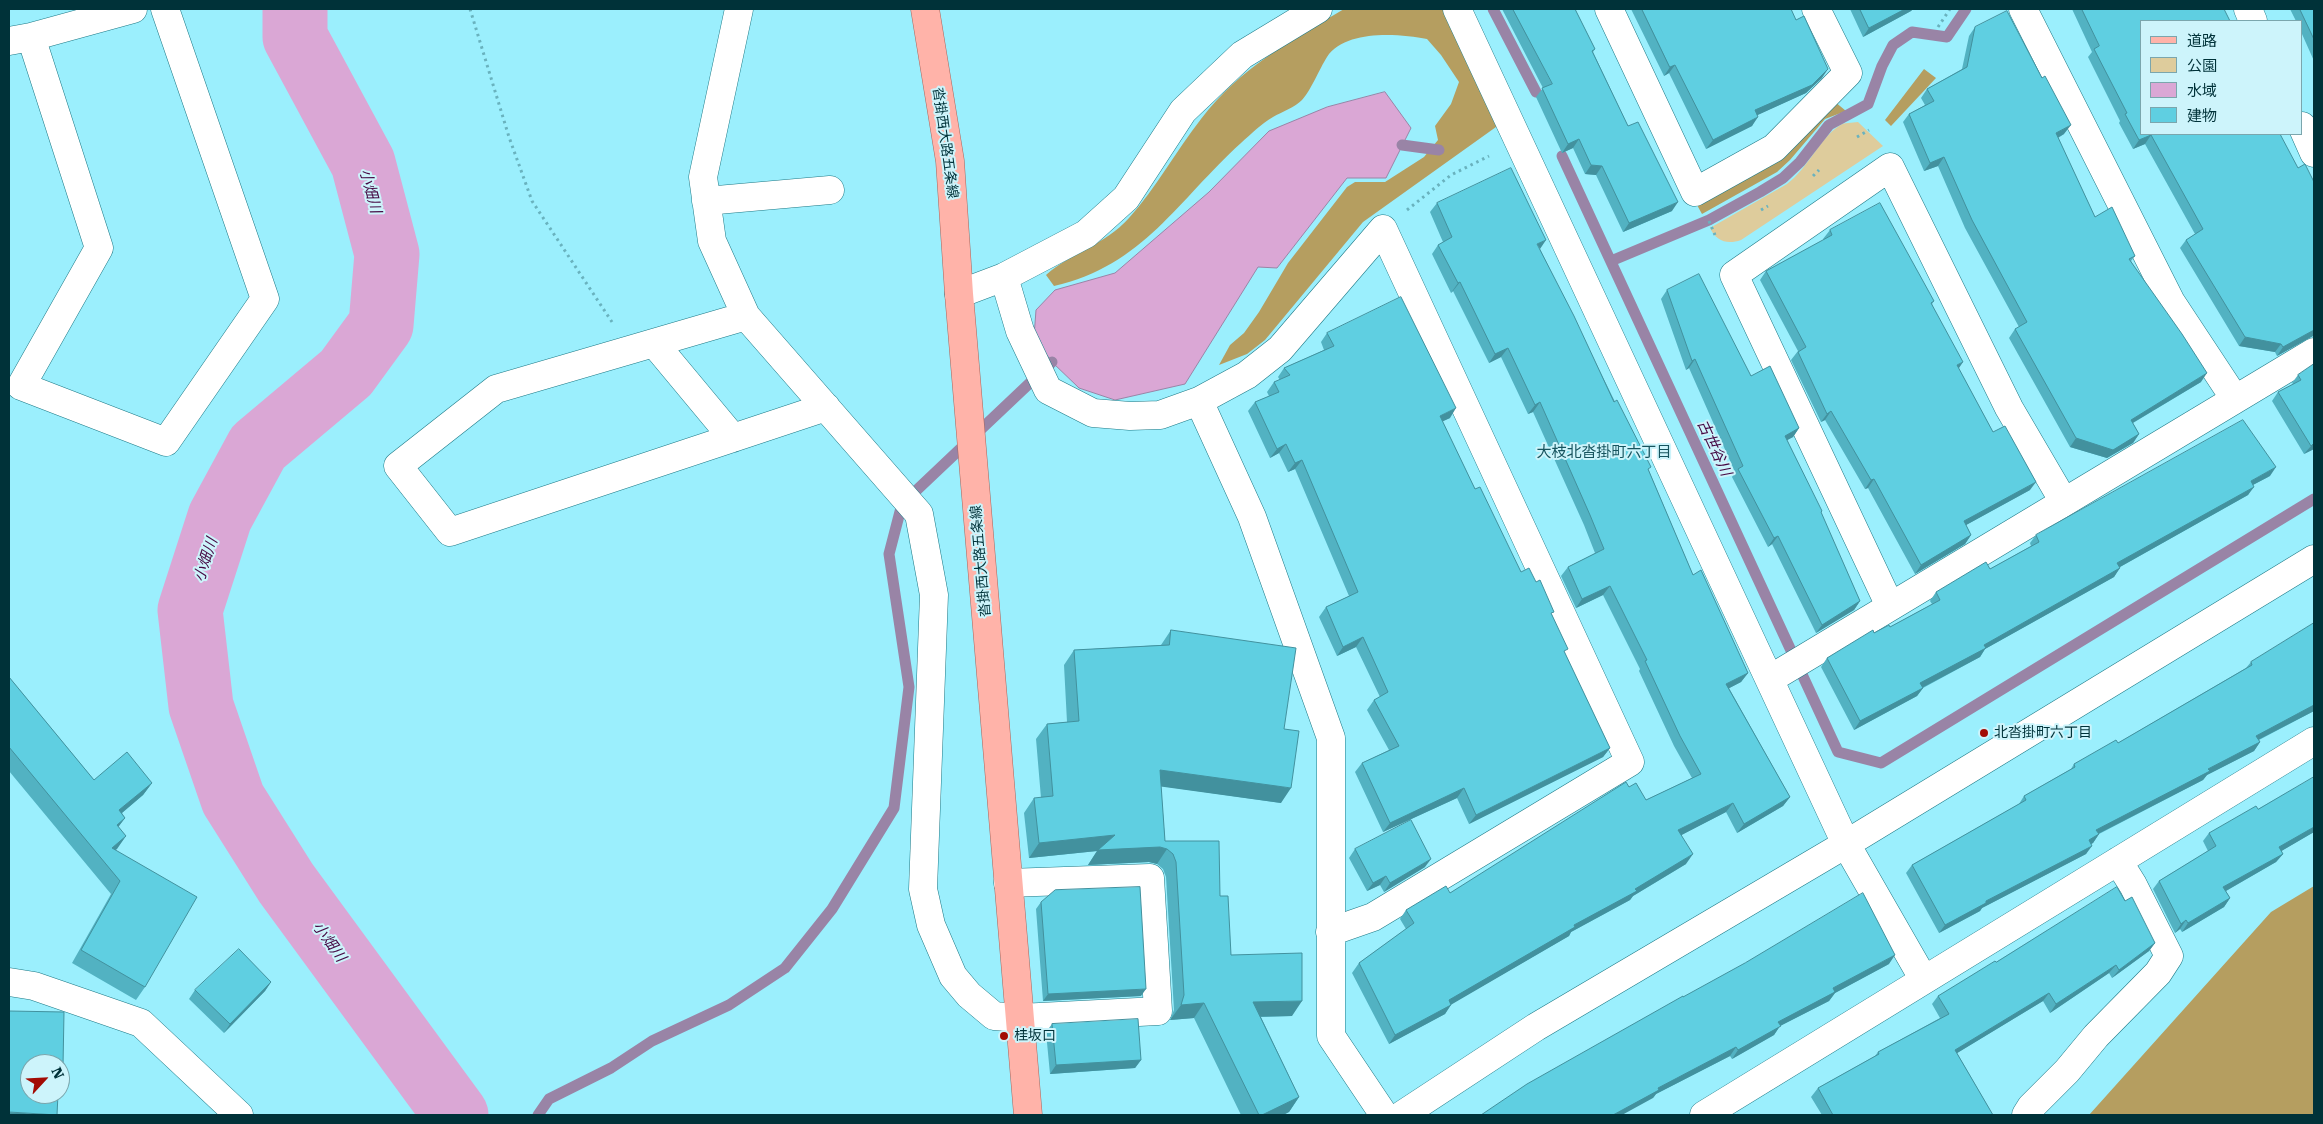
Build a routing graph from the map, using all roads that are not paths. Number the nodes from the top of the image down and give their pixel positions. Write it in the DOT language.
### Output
graph roads {
  1 [pos="133,9"];
  2 [pos="165,9"];
  3 [pos="740,9"];
  4 [pos="924,9"];
  5 [pos="1318,9"];
  6 [pos="1457,9"];
  7 [pos="1608,9"];
  8 [pos="1816,9"];
  9 [pos="2023,9"];
  10 [pos="20,40"];
  11 [pos="2303,128"];
  12 [pos="2314,153"];
  13 [pos="830,190"];
  14 [pos="706,201"];
  15 [pos="1004,277"];
  16 [pos="959,294"];
  17 [pos="746,316"];
  18 [pos="641,347"];
  19 [pos="2314,352"];
  20 [pos="2235,399"];
  21 [pos="1198,401"];
  22 [pos="826,407"];
  23 [pos="733,438"];
  24 [pos="2064,502"];
  25 [pos="2314,559"];
  26 [pos="1890,606"];
  27 [pos="1778,674"];
  28 [pos="2314,742"];
  29 [pos="1846,844"];
  30 [pos="2118,861"];
  31 [pos="1008,883"];
  32 [pos="1330,932"];
  33 [pos="1924,980"];
  34 [pos="9,982"];
  35 [pos="1020,1018"];
  36 [pos="234,1114"];
  37 [pos="1028,1115"];
  38 [pos="1384,1115"];
  39 [pos="1402,1115"];
  40 [pos="1704,1115"];
  41 [pos="2026,1115"];
  1 -- 10 [label="street"];
  2 -- 10 [label="street"];
  3 -- 14 [label="street"];
  4 -- 16 [label="main road, 沓掛西大路五条線"];
  5 -- 15 [label="street"];
  6 -- 27 [label="street"];
  7 -- 8 [label="street"];
  9 -- 20 [label="street"];
  11 -- 12 [label="street"];
  13 -- 14 [label="street"];
  14 -- 17 [label="street"];
  15 -- 16 [label="street"];
  15 -- 21 [label="street"];
  16 -- 31 [label="main road, 沓掛西大路五条線"];
  17 -- 18 [label="street"];
  17 -- 22 [label="street"];
  18 -- 23 [label="street"];
  18 -- 23 [label="street"];
  19 -- 20 [label="street"];
  20 -- 24 [label="street"];
  21 -- 32 [label="street"];
  21 -- 32 [label="street"];
  22 -- 23 [label="street"];
  22 -- 35 [label="street"];
  24 -- 26 [label="street"];
  24 -- 26 [label="street"];
  25 -- 29 [label="street"];
  26 -- 27 [label="street"];
  27 -- 29 [label="street"];
  28 -- 30 [label="street"];
  29 -- 33 [label="street"];
  29 -- 39 [label="street"];
  30 -- 33 [label="street"];
  30 -- 41 [label="street"];
  31 -- 35 [label="main road, 沓掛西大路五条線"];
  31 -- 35 [label="street"];
  32 -- 38 [label="street"];
  33 -- 40 [label="street"];
  34 -- 36 [label="street"];
  35 -- 37 [label="main road, 沓掛西大路五条線"];
}
